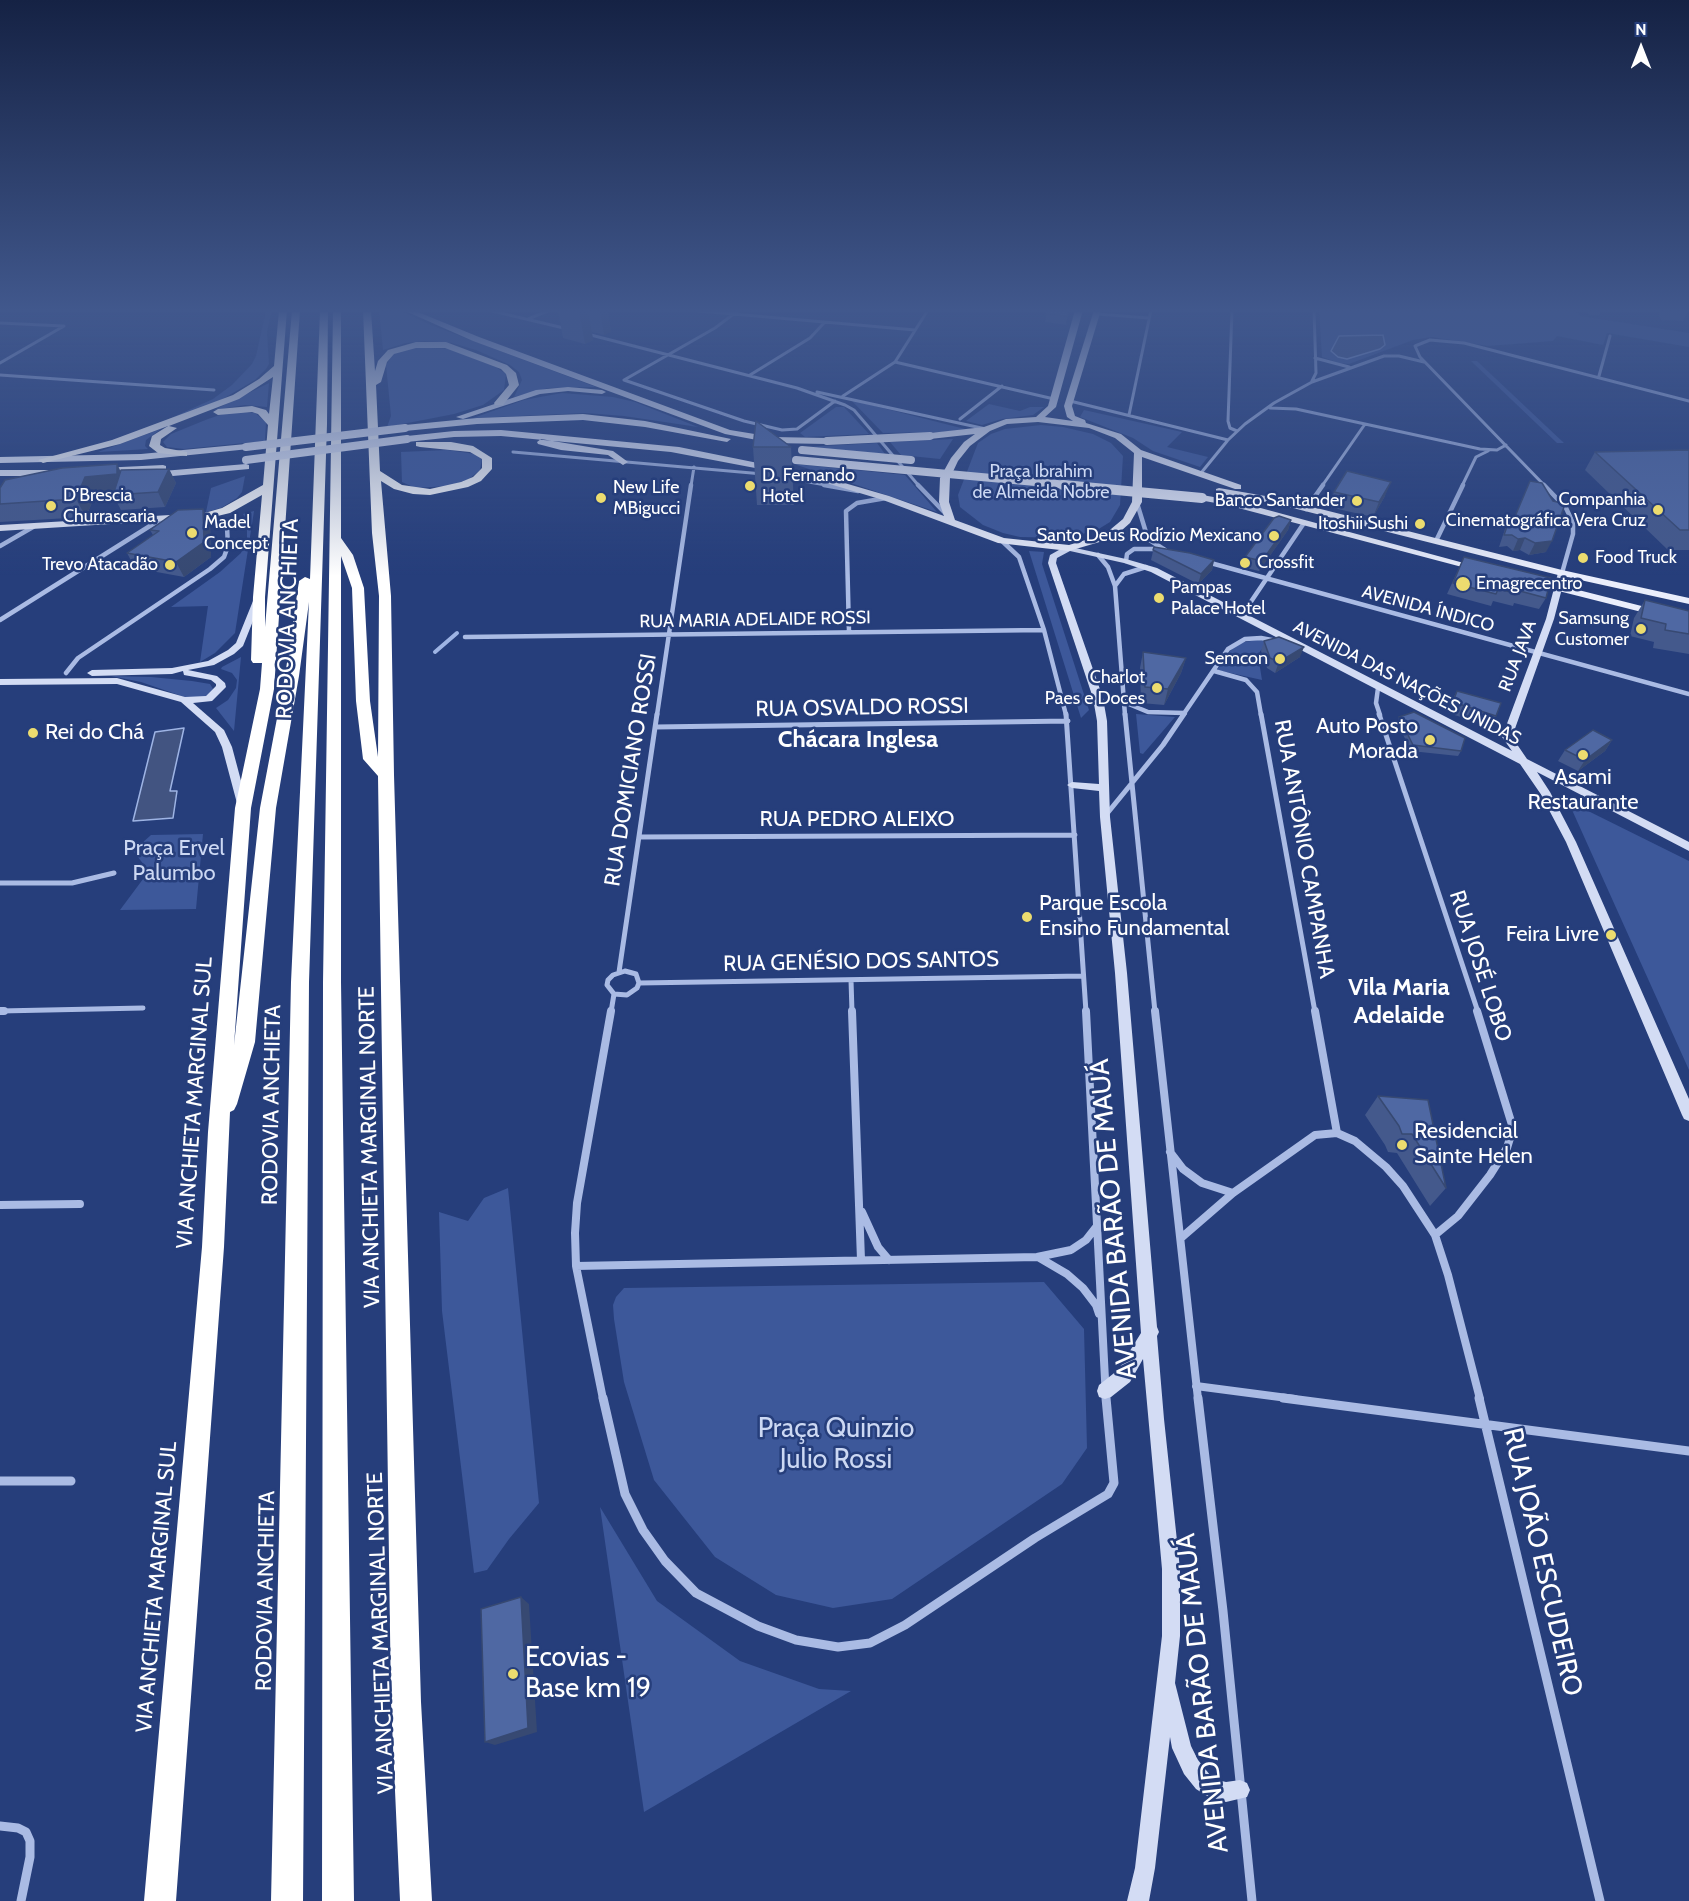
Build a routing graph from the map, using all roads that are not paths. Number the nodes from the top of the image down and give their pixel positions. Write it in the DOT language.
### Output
graph roads {
  1 [pos="231,399"];
  2 [pos="275,399"];
  3 [pos="289,399"];
  4 [pos="325,399"];
  5 [pos="333,399"];
  6 [pos="373,399"];
  7 [pos="503,399"];
  8 [pos="515,399"];
  9 [pos="640,399"];
  10 [pos="678,399"];
  11 [pos="828,399"];
  12 [pos="855,399"];
  13 [pos="986,399"];
  14 [pos="1054,399"];
  15 [pos="1132,399"];
  16 [pos="1229,399"];
  17 [pos="1281,399"];
  18 [pos="1285,399"];
  19 [pos="1461,399"];
  20 [pos="835,401"];
  21 [pos="1070,401"];
  22 [pos="499,403"];
  23 [pos="1266,408"];
  24 [pos="1296,409"];
  25 [pos="1129,415"];
  26 [pos="960,419"];
  27 [pos="1038,419"];
  28 [pos="272,423"];
  29 [pos="434,424"];
  30 [pos="1365,424"];
  31 [pos="1090,426"];
  32 [pos="987,429"];
  33 [pos="1237,431"];
  34 [pos="529,439"];
  35 [pos="1228,440"];
  36 [pos="407,442"];
  37 [pos="614,442"];
  38 [pos="420,444"];
  39 [pos="1506,445"];
  40 [pos="1466,446"];
  41 [pos="671,449"];
  42 [pos="1491,450"];
  43 [pos="513,452"];
  44 [pos="1138,452"];
  45 [pos="183,454"];
  46 [pos="1476,457"];
  47 [pos="773,458"];
  48 [pos="784,459"];
  49 [pos="0,460"];
  50 [pos="43,460"];
  51 [pos="623,462"];
  52 [pos="246,463"];
  53 [pos="694,467"];
  54 [pos="375,472"];
  55 [pos="0,473"];
  56 [pos="1201,473"];
  57 [pos="62,478"];
  58 [pos="25,482"];
  59 [pos="268,487"];
  60 [pos="864,492"];
  61 [pos="1203,493"];
  62 [pos="886,498"];
  63 [pos="1277,501"];
  64 [pos="1137,502"];
  65 [pos="1306,509"];
  66 [pos="205,516"];
  67 [pos="949,518"];
  68 [pos="161,519"];
  69 [pos="1304,523"];
  70 [pos="33,527"];
  71 [pos="1,528"];
  72 [pos="327,536"];
  73 [pos="1002,541"];
  74 [pos="1436,542"];
  75 [pos="0,546"];
  76 [pos="1069,548"];
  77 [pos="1160,549"];
  78 [pos="1171,552"];
  79 [pos="1098,555"];
  80 [pos="1126,561"];
  81 [pos="1203,561"];
  82 [pos="1146,567"];
  83 [pos="1492,572"];
  84 [pos="1563,573"];
  85 [pos="1268,579"];
  86 [pos="1525,580"];
  87 [pos="1115,585"];
  88 [pos="1558,588"];
  89 [pos="259,597"];
  90 [pos="1689,601"];
  91 [pos="1242,615"];
  92 [pos="0,620"];
  93 [pos="1689,621"];
  94 [pos="1044,630"];
  95 [pos="849,632"];
  96 [pos="669,634"];
  97 [pos="465,637"];
  98 [pos="1301,647"];
  99 [pos="1536,653"];
  100 [pos="172,671"];
  101 [pos="1214,671"];
  102 [pos="66,673"];
  103 [pos="0,675"];
  104 [pos="0,682"];
  105 [pos="1378,688"];
  106 [pos="267,689"];
  107 [pos="1689,694"];
  108 [pos="184,700"];
  109 [pos="1124,702"];
  110 [pos="1185,713"];
  111 [pos="1068,721"];
  112 [pos="656,727"];
  113 [pos="1525,763"];
  114 [pos="386,775"];
  115 [pos="1131,784"];
  116 [pos="1072,785"];
  117 [pos="1104,788"];
  118 [pos="243,808"];
  119 [pos="1105,816"];
  120 [pos="1075,835"];
  121 [pos="639,837"];
  122 [pos="1689,847"];
  123 [pos="114,873"];
  124 [pos="0,884"];
  125 [pos="619,972"];
  126 [pos="1083,976"];
  127 [pos="851,980"];
  128 [pos="639,983"];
  129 [pos="614,994"];
  130 [pos="143,1008"];
  131 [pos="0,1011"];
  132 [pos="1689,1115"];
  133 [pos="218,1132"];
  134 [pos="1337,1133"];
  135 [pos="1169,1151"];
  136 [pos="1233,1193"];
  137 [pos="80,1204"];
  138 [pos="0,1205"];
  139 [pos="859,1206"];
  140 [pos="1098,1225"];
  141 [pos="1435,1235"];
  142 [pos="1181,1238"];
  143 [pos="1037,1257"];
  144 [pos="861,1260"];
  145 [pos="890,1260"];
  146 [pos="576,1266"];
  147 [pos="1102,1320"];
  148 [pos="1151,1332"];
  149 [pos="1196,1386"];
  150 [pos="1105,1391"];
  151 [pos="1486,1424"];
  152 [pos="1689,1451"];
  153 [pos="0,1481"];
  154 [pos="71,1481"];
  155 [pos="1166,1682"];
  156 [pos="1240,1790"];
  157 [pos="4,1826"];
  158 [pos="21,1901"];
  159 [pos="160,1901"];
  160 [pos="287,1901"];
  161 [pos="338,1901"];
  162 [pos="416,1901"];
  163 [pos="1138,1901"];
  164 [pos="1252,1901"];
  165 [pos="1600,1901"];
  1 -- 50 [label="highway"];
  2 -- 28 [label="highway"];
  3 -- 106 [label="highway, VIA ANCHIETA MARGINAL SUL"];
  4 -- 72 [label="highway, RODOVIA ANCHIETA"];
  5 -- 72 [label="highway, RODOVIA ANCHIETA"];
  6 -- 54 [label="highway, VIA ANCHIETA MARGINAL NORTE"];
  7 -- 22 [label="highway"];
  8 -- 22 [label="main road"];
  9 -- 32 [label="main road, bridge"];
  10 -- 20 [label="street"];
  11 -- 20 [label="street"];
  12 -- 32 [label="street"];
  13 -- 26 [label="street"];
  14 -- 27 [label="main road"];
  15 -- 25 [label="street"];
  16 -- 33 [label="street"];
  17 -- 23 [label="street"];
  18 -- 24 [label="street"];
  19 -- 39 [label="street, RUA JAVA"];
  20 -- 67 [label="street"];
  21 -- 25 [label="street"];
  21 -- 31 [label="main road"];
  22 -- 29 [label="main road"];
  23 -- 24 [label="street"];
  23 -- 33 [label="street"];
  24 -- 30 [label="street"];
  25 -- 35 [label="street"];
  27 -- 31 [label="main road"];
  27 -- 32 [label="main road"];
  28 -- 45 [label="highway"];
  28 -- 59 [label="highway"];
  29 -- 45 [label="main road, bridge"];
  29 -- 61 [label="main road, bridge"];
  30 -- 40 [label="street"];
  30 -- 65 [label="street"];
  31 -- 44 [label="main road"];
  32 -- 67 [label="main road"];
  33 -- 35 [label="street"];
  34 -- 37 [label="main road"];
  34 -- 38 [label="main road"];
  34 -- 51 [label="main road"];
  35 -- 56 [label="street"];
  36 -- 37 [label="main road"];
  36 -- 38 [label="main road"];
  36 -- 52 [label="main road"];
  37 -- 41 [label="main road"];
  38 -- 54 [label="highway"];
  39 -- 42 [label="street"];
  39 -- 84 [label="street, RUA JAVA"];
  40 -- 42 [label="street"];
  40 -- 46 [label="street"];
  41 -- 47 [label="main road"];
  41 -- 60 [label="main road, AVENIDA DAS NAÇÕES UNIDAS"];
  42 -- 46 [label="street"];
  43 -- 51 [label="street, AVENIDA DAS NAÇÕES UNIDAS"];
  44 -- 56 [label="main road"];
  44 -- 64 [label="main road"];
  45 -- 50 [label="main road"];
  46 -- 74 [label="street"];
  48 -- 61 [label="main road, bridge"];
  49 -- 50 [label="main road"];
  51 -- 53 [label="street, AVENIDA DAS NAÇÕES UNIDAS"];
  52 -- 52 [label="main road"];
  53 -- 60 [label="street, AVENIDA DAS NAÇÕES UNIDAS"];
  53 -- 96 [label="street, RUA DOMICIANO ROSSI"];
  54 -- 114 [label="highway, VIA ANCHIETA MARGINAL NORTE"];
  55 -- 57 [label="main road"];
  56 -- 63 [label="main road"];
  57 -- 58 [label="street"];
  59 -- 66 [label="highway"];
  59 -- 89 [label="highway"];
  60 -- 62 [label="main road, AVENIDA DAS NAÇÕES UNIDAS"];
  61 -- 63 [label="main road"];
  61 -- 69 [label="main road"];
  62 -- 67 [label="main road, AVENIDA DAS NAÇÕES UNIDAS"];
  62 -- 95 [label="street"];
  63 -- 65 [label="main road"];
  64 -- 76 [label="main road"];
  64 -- 77 [label="street"];
  65 -- 74 [label="main road"];
  66 -- 68 [label="main road"];
  66 -- 102 [label="street"];
  67 -- 73 [label="main road, AVENIDA DAS NAÇÕES UNIDAS"];
  68 -- 70 [label="main road"];
  68 -- 92 [label="street"];
  69 -- 83 [label="main road"];
  69 -- 85 [label="street"];
  70 -- 71 [label="main road"];
  70 -- 75 [label="street"];
  72 -- 114 [label="highway"];
  72 -- 133 [label="highway"];
  72 -- 160 [label="highway, RODOVIA ANCHIETA"];
  72 -- 161 [label="highway, RODOVIA ANCHIETA"];
  73 -- 76 [label="main road, AVENIDA DAS NAÇÕES UNIDAS"];
  73 -- 94 [label="street, AVENIDA BARÃO DE MAUÁ"];
  74 -- 84 [label="main road"];
  76 -- 79 [label="street, AVENIDA DAS NAÇÕES UNIDAS"];
  76 -- 117 [label="street, AVENIDA BARÃO DE MAUÁ"];
  77 -- 78 [label="street"];
  77 -- 80 [label="street"];
  79 -- 80 [label="street, AVENIDA DAS NAÇÕES UNIDAS"];
  79 -- 87 [label="street, AVENIDA BARÃO DE MAUÁ"];
  80 -- 82 [label="street, AVENIDA DAS NAÇÕES UNIDAS"];
  81 -- 85 [label="street, AVENIDA ÍNDICO"];
  82 -- 87 [label="street"];
  82 -- 91 [label="street, AVENIDA DAS NAÇÕES UNIDAS"];
  84 -- 88 [label="street, RUA JAVA"];
  84 -- 90 [label="main road"];
  85 -- 91 [label="street"];
  85 -- 99 [label="street, AVENIDA ÍNDICO"];
  86 -- 88 [label="main road"];
  87 -- 109 [label="street, AVENIDA BARÃO DE MAUÁ"];
  88 -- 93 [label="main road"];
  88 -- 99 [label="street, RUA JAVA"];
  89 -- 100 [label="street"];
  89 -- 106 [label="highway"];
  91 -- 98 [label="street, AVENIDA DAS NAÇÕES UNIDAS"];
  94 -- 95 [label="street, RUA MARIA ADELAIDE ROSSI"];
  94 -- 111 [label="street, AVENIDA BARÃO DE MAUÁ"];
  95 -- 96 [label="street, RUA MARIA ADELAIDE ROSSI"];
  96 -- 97 [label="street, RUA MARIA ADELAIDE ROSSI"];
  96 -- 112 [label="street, RUA DOMICIANO ROSSI"];
  98 -- 101 [label="street"];
  98 -- 105 [label="street, AVENIDA DAS NAÇÕES UNIDAS"];
  99 -- 107 [label="street, AVENIDA ÍNDICO"];
  99 -- 113 [label="street, RUA JAVA"];
  100 -- 102 [label="street"];
  100 -- 108 [label="street"];
  101 -- 110 [label="street"];
  101 -- 134 [label="street, RUA ANTÔNIO CAMPANHA"];
  102 -- 103 [label="street"];
  104 -- 108 [label="street"];
  105 -- 113 [label="street, AVENIDA DAS NAÇÕES UNIDAS"];
  105 -- 141 [label="street, RUA JOSÉ LOBO"];
  106 -- 118 [label="highway, VIA ANCHIETA MARGINAL SUL"];
  108 -- 118 [label="street"];
  109 -- 110 [label="street"];
  109 -- 115 [label="street, AVENIDA BARÃO DE MAUÁ"];
  110 -- 115 [label="street"];
  111 -- 112 [label="street, RUA OSVALDO ROSSI"];
  111 -- 116 [label="street, AVENIDA BARÃO DE MAUÁ"];
  112 -- 121 [label="street, RUA DOMICIANO ROSSI"];
  113 -- 122 [label="street, AVENIDA DAS NAÇÕES UNIDAS"];
  113 -- 132 [label="street"];
  114 -- 162 [label="highway, VIA ANCHIETA MARGINAL NORTE"];
  115 -- 119 [label="street"];
  115 -- 135 [label="street, AVENIDA BARÃO DE MAUÁ"];
  116 -- 117 [label="street"];
  116 -- 120 [label="street, AVENIDA BARÃO DE MAUÁ"];
  117 -- 119 [label="street, AVENIDA BARÃO DE MAUÁ"];
  118 -- 133 [label="highway, VIA ANCHIETA MARGINAL SUL"];
  119 -- 148 [label="street, AVENIDA BARÃO DE MAUÁ"];
  120 -- 121 [label="street, RUA PEDRO ALEIXO"];
  120 -- 126 [label="street, AVENIDA BARÃO DE MAUÁ"];
  121 -- 125 [label="street, RUA DOMICIANO ROSSI"];
  123 -- 124 [label="street"];
  125 -- 128 [label="street"];
  125 -- 129 [label="street"];
  126 -- 127 [label="street, RUA GENÉSIO DOS SANTOS"];
  126 -- 140 [label="street, AVENIDA BARÃO DE MAUÁ"];
  127 -- 128 [label="street, RUA GENÉSIO DOS SANTOS"];
  127 -- 139 [label="street"];
  128 -- 129 [label="street"];
  129 -- 146 [label="street"];
  130 -- 131 [label="street"];
  133 -- 159 [label="highway, VIA ANCHIETA MARGINAL SUL"];
  134 -- 136 [label="street"];
  134 -- 141 [label="street"];
  135 -- 136 [label="street"];
  135 -- 142 [label="street, AVENIDA BARÃO DE MAUÁ"];
  136 -- 142 [label="street"];
  137 -- 138 [label="street"];
  139 -- 144 [label="street"];
  139 -- 145 [label="street"];
  140 -- 143 [label="street"];
  140 -- 147 [label="street, AVENIDA BARÃO DE MAUÁ"];
  141 -- 151 [label="street, RUA JOÃO ESCUDEIRO"];
  142 -- 149 [label="street, AVENIDA BARÃO DE MAUÁ"];
  143 -- 145 [label="street"];
  143 -- 147 [label="street"];
  144 -- 145 [label="street"];
  144 -- 146 [label="street"];
  146 -- 150 [label="street, AVENIDA BARÃO DE MAUÁ"];
  147 -- 150 [label="street, AVENIDA BARÃO DE MAUÁ"];
  148 -- 150 [label="street"];
  148 -- 155 [label="street, AVENIDA BARÃO DE MAUÁ"];
  149 -- 151 [label="street"];
  149 -- 156 [label="street, AVENIDA BARÃO DE MAUÁ"];
  151 -- 152 [label="street"];
  151 -- 165 [label="street, RUA JOÃO ESCUDEIRO"];
  153 -- 154 [label="street"];
  155 -- 156 [label="street"];
  155 -- 163 [label="street, AVENIDA BARÃO DE MAUÁ"];
  156 -- 164 [label="street, AVENIDA BARÃO DE MAUÁ"];
  157 -- 158 [label="street"];
}
